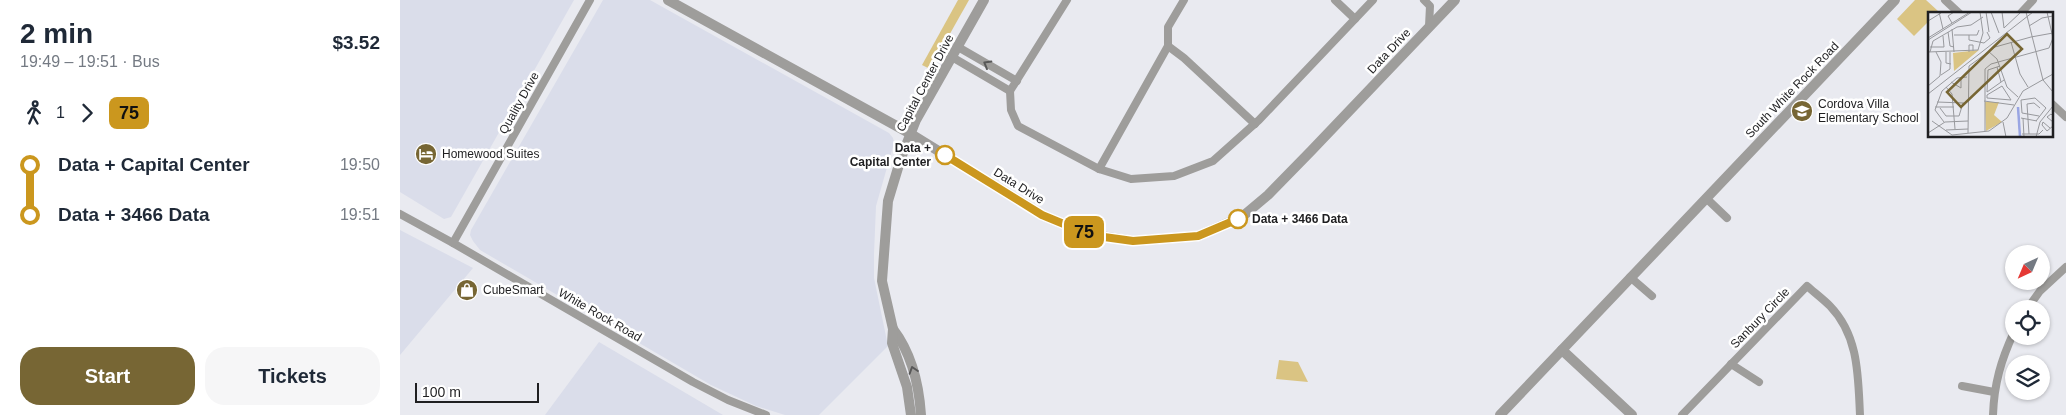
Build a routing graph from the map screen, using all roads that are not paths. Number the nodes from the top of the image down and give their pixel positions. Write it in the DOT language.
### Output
graph roads {
  1 [pos="590,0"];
  2 [pos="668,0"];
  3 [pos="984,0"];
  4 [pos="1066,0"];
  5 [pos="1184,0"];
  6 [pos="1335,0"];
  7 [pos="1373,0"];
  8 [pos="1424,0"];
  9 [pos="1455,0"];
  10 [pos="1895,0"];
  11 [pos="1946,0"];
  12 [pos="2033,0"];
  13 [pos="1958,12"];
  14 [pos="2022,12"];
  15 [pos="1356,19"];
  16 [pos="1429,26"];
  17 [pos="1168,46"];
  18 [pos="958,47"];
  19 [pos="952,57"];
  20 [pos="1017,81"];
  21 [pos="1010,91"];
  22 [pos="2054,106"];
  23 [pos="2066,118"];
  24 [pos="1255,124"];
  25 [pos="911,134"];
  26 [pos="1099,169"];
  27 [pos="1706,198"];
  28 [pos="400,214"];
  29 [pos="1727,218"];
  30 [pos="453,243"];
  31 [pos="2066,267"];
  32 [pos="1630,277"];
  33 [pos="1652,296"];
  34 [pos="2034,300"];
  35 [pos="893,329"];
  36 [pos="2008,345"];
  37 [pos="1562,350"];
  38 [pos="1731,364"];
  39 [pos="1759,382"];
  40 [pos="1962,386"];
  41 [pos="1994,392"];
  42 [pos="766,415"];
  43 [pos="911,415"];
  44 [pos="921,415"];
  45 [pos="1500,415"];
  46 [pos="1632,415"];
  47 [pos="1682,415"];
  48 [pos="1860,415"];
  49 [pos="1993,415"];
  1 -- 30 [label="street, Quality Drive"];
  2 -- 25 [label="street, Data Drive"];
  3 -- 18 [label="street, Capital Center Drive"];
  4 -- 20 [label="street"];
  5 -- 17 [label="street"];
  6 -- 15 [label="street"];
  7 -- 15 [label="street"];
  8 -- 16 [label="street"];
  9 -- 16 [label="street, Data Drive"];
  10 -- 27 [label="street, South White Rock Road"];
  11 -- 13 [label="street"];
  12 -- 14 [label="street"];
  15 -- 24 [label="street"];
  16 -- 25 [label="street, Data Drive"];
  17 -- 24 [label="street"];
  17 -- 26 [label="street"];
  18 -- 19 [label="street, Capital Center Drive"];
  20 -- 18 [label="street, one-way"];
  19 -- 21 [label="street"];
  19 -- 25 [label="street, Capital Center Drive"];
  20 -- 21 [label="street"];
  21 -- 26 [label="street"];
  22 -- 23 [label="street"];
  24 -- 26 [label="street"];
  25 -- 35 [label="street, Capital Center Drive"];
  27 -- 29 [label="street"];
  27 -- 32 [label="street, South White Rock Road"];
  28 -- 30 [label="street, White Rock Road"];
  30 -- 42 [label="street, White Rock Road"];
  31 -- 34 [label="street"];
  32 -- 33 [label="street"];
  32 -- 37 [label="street, South White Rock Road"];
  35 -- 43 [label="street, Capital Center Drive"];
  44 -- 35 [label="street, Capital Center Drive, one-way"];
  36 -- 41 [label="street"];
  37 -- 45 [label="street, South White Rock Road"];
  37 -- 46 [label="street"];
  38 -- 39 [label="street, Sanbury Circle"];
  38 -- 47 [label="street, Sanbury Circle"];
  38 -- 48 [label="street, Sanbury Circle"];
  40 -- 41 [label="street"];
  41 -- 49 [label="street"];
}
